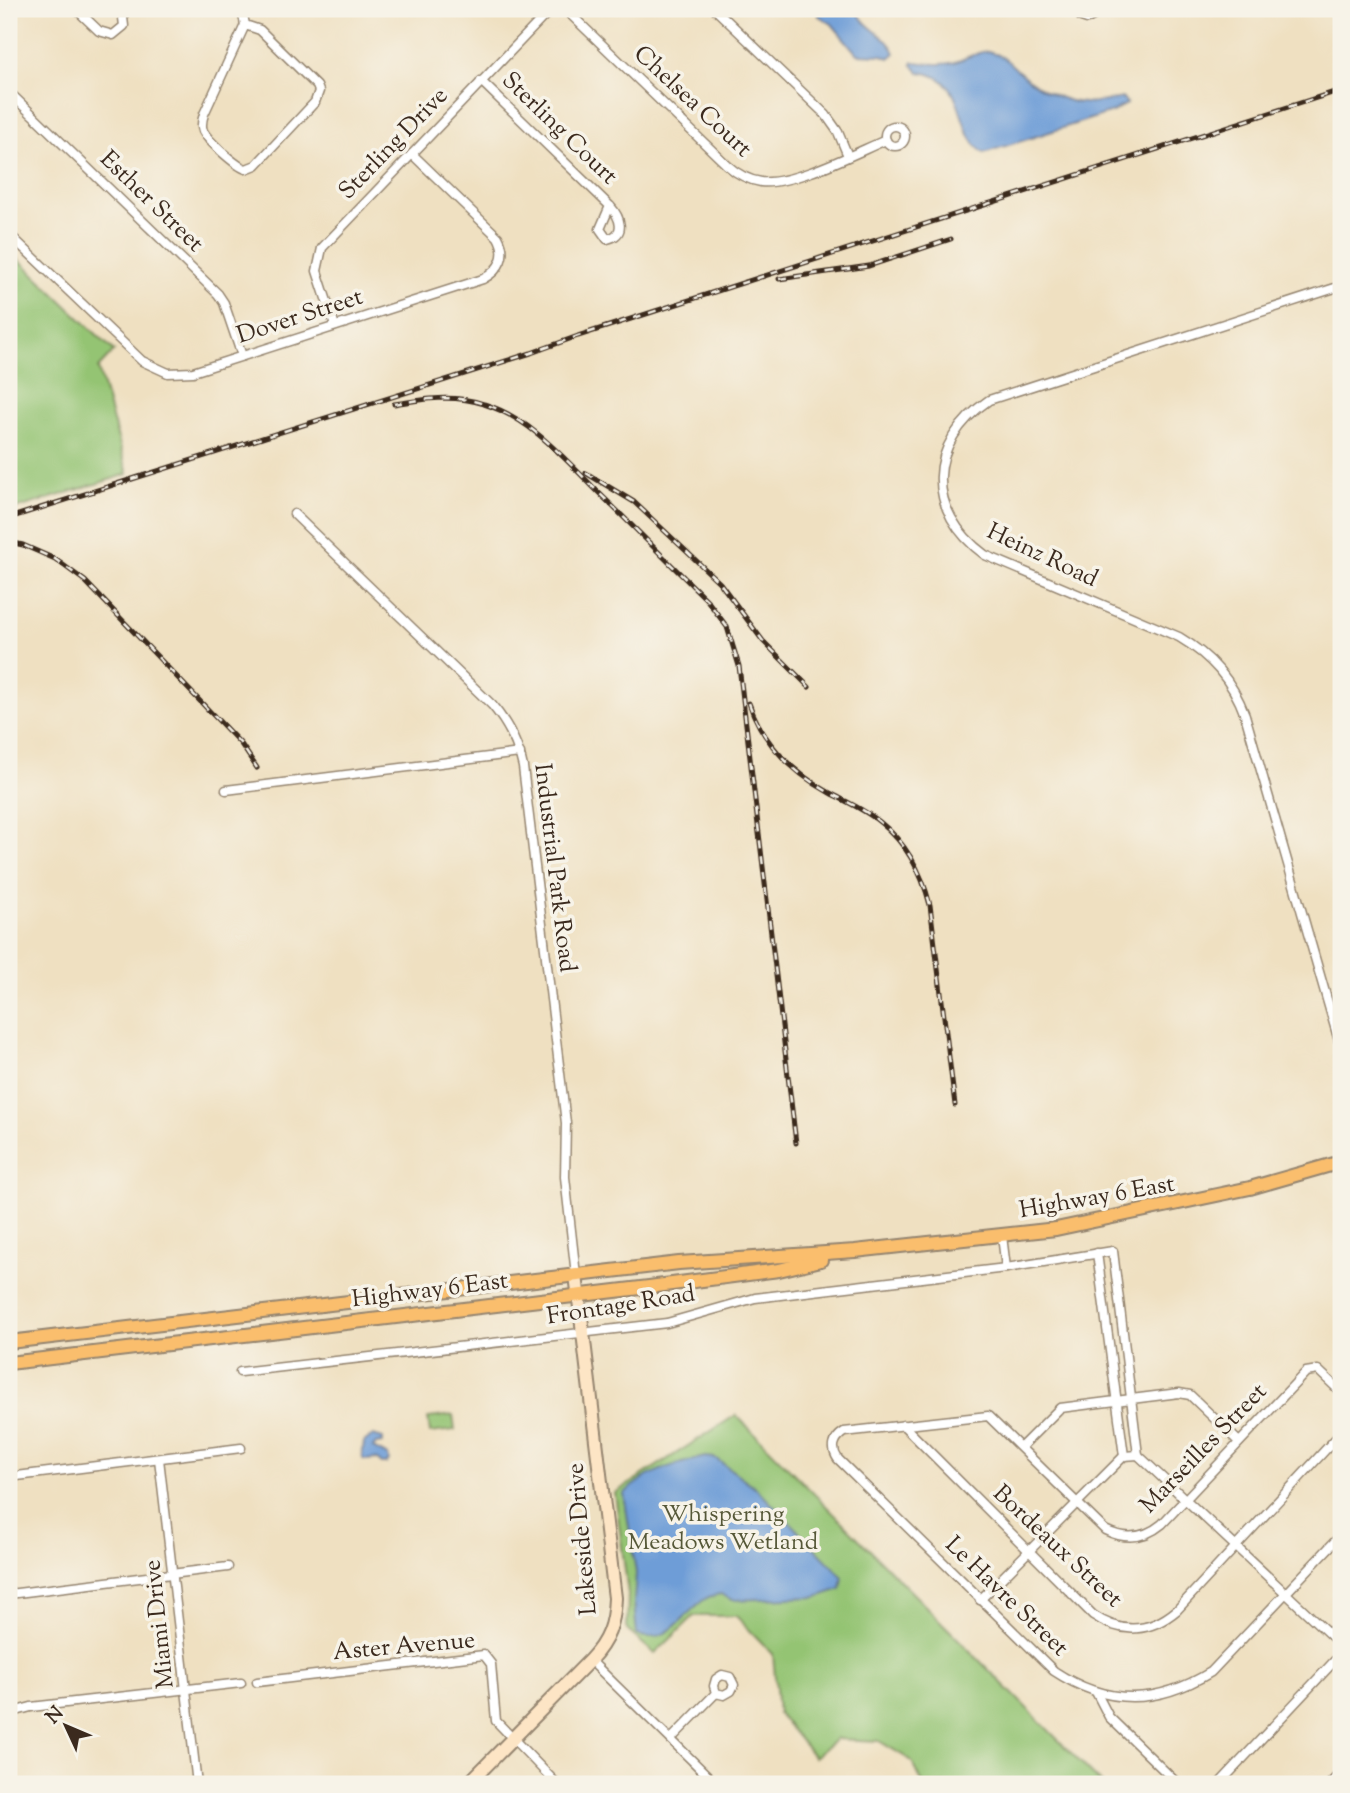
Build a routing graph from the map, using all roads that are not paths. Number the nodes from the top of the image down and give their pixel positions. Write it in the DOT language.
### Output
graph roads {
  1 [pos="76,9"];
  2 [pos="122,9"];
  3 [pos="242,9"];
  4 [pos="551,9"];
  5 [pos="565,9"];
  6 [pos="715,9"];
  7 [pos="1076,9"];
  8 [pos="1096,9"];
  9 [pos="245,25"];
  10 [pos="481,81"];
  11 [pos="9,92"];
  12 [pos="886,140"];
  13 [pos="412,153"];
  14 [pos="848,156"];
  15 [pos="610,206"];
  16 [pos="9,234"];
  17 [pos="1341,286"];
  18 [pos="335,326"];
  19 [pos="242,356"];
  20 [pos="294,514"];
  21 [pos="520,753"];
  22 [pos="226,789"];
  23 [pos="1341,1048"];
  24 [pos="1341,1163"];
  25 [pos="1002,1236"];
  26 [pos="855,1251"];
  27 [pos="1097,1253"];
  28 [pos="1006,1268"];
  29 [pos="576,1275"];
  30 [pos="579,1295"];
  31 [pos="582,1333"];
  32 [pos="9,1342"];
  33 [pos="9,1363"];
  34 [pos="240,1372"];
  35 [pos="1341,1392"];
  36 [pos="1131,1399"];
  37 [pos="1116,1400"];
  38 [pos="903,1425"];
  39 [pos="1341,1433"];
  40 [pos="1239,1442"];
  41 [pos="834,1443"];
  42 [pos="1021,1447"];
  43 [pos="242,1448"];
  44 [pos="1138,1455"];
  45 [pos="1124,1457"];
  46 [pos="159,1459"];
  47 [pos="9,1477"];
  48 [pos="1186,1498"];
  49 [pos="1077,1503"];
  50 [pos="1341,1535"];
  51 [pos="1237,1547"];
  52 [pos="1029,1551"];
  53 [pos="228,1567"];
  54 [pos="174,1572"];
  55 [pos="9,1594"];
  56 [pos="1287,1594"];
  57 [pos="980,1600"];
  58 [pos="1341,1645"];
  59 [pos="1341,1654"];
  60 [pos="590,1660"];
  61 [pos="241,1682"];
  62 [pos="257,1682"];
  63 [pos="186,1689"];
  64 [pos="1096,1692"];
  65 [pos="716,1693"];
  66 [pos="9,1713"];
  67 [pos="512,1740"];
  68 [pos="671,1740"];
  69 [pos="1341,1772"];
  70 [pos="197,1784"];
  71 [pos="467,1784"];
  72 [pos="558,1784"];
  73 [pos="716,1784"];
  74 [pos="1178,1784"];
  75 [pos="1219,1784"];
  76 [pos="1330,1784"];
  1 -- 2 [label="street"];
  3 -- 9 [label="street"];
  4 -- 10 [label="street, Sterling Drive"];
  5 -- 14 [label="street, Chelsea Court"];
  6 -- 14 [label="street"];
  7 -- 8 [label="street"];
  9 -- 9 [label="street"];
  10 -- 13 [label="street, Sterling Drive"];
  10 -- 15 [label="street, Sterling Court"];
  11 -- 19 [label="street, Esther Street"];
  12 -- 14 [label="street, Chelsea Court"];
  13 -- 18 [label="street, Sterling Drive"];
  13 -- 18 [label="street, Dover Street"];
  16 -- 19 [label="street, Dover Street"];
  17 -- 23 [label="street, Heinz Road"];
  18 -- 19 [label="street, Dover Street"];
  20 -- 21 [label="street, Industrial Park Road"];
  21 -- 22 [label="street"];
  21 -- 29 [label="street, Industrial Park Road"];
  24 -- 25 [label="main road, Highway 6 East"];
  25 -- 26 [label="main road, Highway 6 East"];
  25 -- 28 [label="street"];
  26 -- 29 [label="main road, Highway 6 East"];
  26 -- 30 [label="main road, Highway 6 East"];
  27 -- 28 [label="street, Frontage Road"];
  27 -- 36 [label="street, Frontage Road"];
  27 -- 37 [label="street"];
  28 -- 31 [label="street, Frontage Road"];
  29 -- 30 [label="street, Lakeside Drive"];
  29 -- 32 [label="main road, Highway 6 East"];
  30 -- 31 [label="street, Lakeside Drive"];
  30 -- 33 [label="main road, Highway 6 East"];
  31 -- 34 [label="street, Frontage Road"];
  31 -- 60 [label="street, Lakeside Drive"];
  35 -- 40 [label="street, Marseilles Street"];
  36 -- 37 [label="street"];
  36 -- 40 [label="street"];
  36 -- 44 [label="street"];
  37 -- 42 [label="street"];
  37 -- 45 [label="street"];
  38 -- 41 [label="street, Marseilles Street"];
  38 -- 42 [label="street, Marseilles Street"];
  38 -- 52 [label="street, Bordeaux Street"];
  39 -- 51 [label="street, Bordeaux Street"];
  40 -- 48 [label="street, Marseilles Street"];
  41 -- 57 [label="street, Le Havre Street"];
  42 -- 49 [label="street, Marseilles Street"];
  43 -- 46 [label="street"];
  44 -- 45 [label="street"];
  44 -- 48 [label="street"];
  45 -- 49 [label="street"];
  46 -- 47 [label="street"];
  46 -- 54 [label="street, Miami Drive"];
  48 -- 49 [label="street, Marseilles Street"];
  48 -- 51 [label="street"];
  49 -- 52 [label="street"];
  50 -- 56 [label="street, Le Havre Street"];
  51 -- 52 [label="street, Bordeaux Street"];
  51 -- 56 [label="street"];
  52 -- 57 [label="street"];
  53 -- 54 [label="street"];
  54 -- 55 [label="street"];
  54 -- 63 [label="street, Miami Drive"];
  56 -- 58 [label="street"];
  56 -- 64 [label="street, Le Havre Street"];
  57 -- 64 [label="street, Le Havre Street"];
  59 -- 75 [label="street"];
  60 -- 67 [label="street, Lakeside Drive"];
  60 -- 68 [label="street"];
  61 -- 63 [label="street"];
  62 -- 67 [label="street, Aster Avenue"];
  63 -- 66 [label="street"];
  63 -- 70 [label="street, Miami Drive"];
  64 -- 74 [label="street"];
  65 -- 68 [label="street"];
  67 -- 71 [label="street, Lakeside Drive"];
  67 -- 72 [label="street, Aster Avenue"];
  68 -- 73 [label="street"];
  69 -- 76 [label="street"];
}
